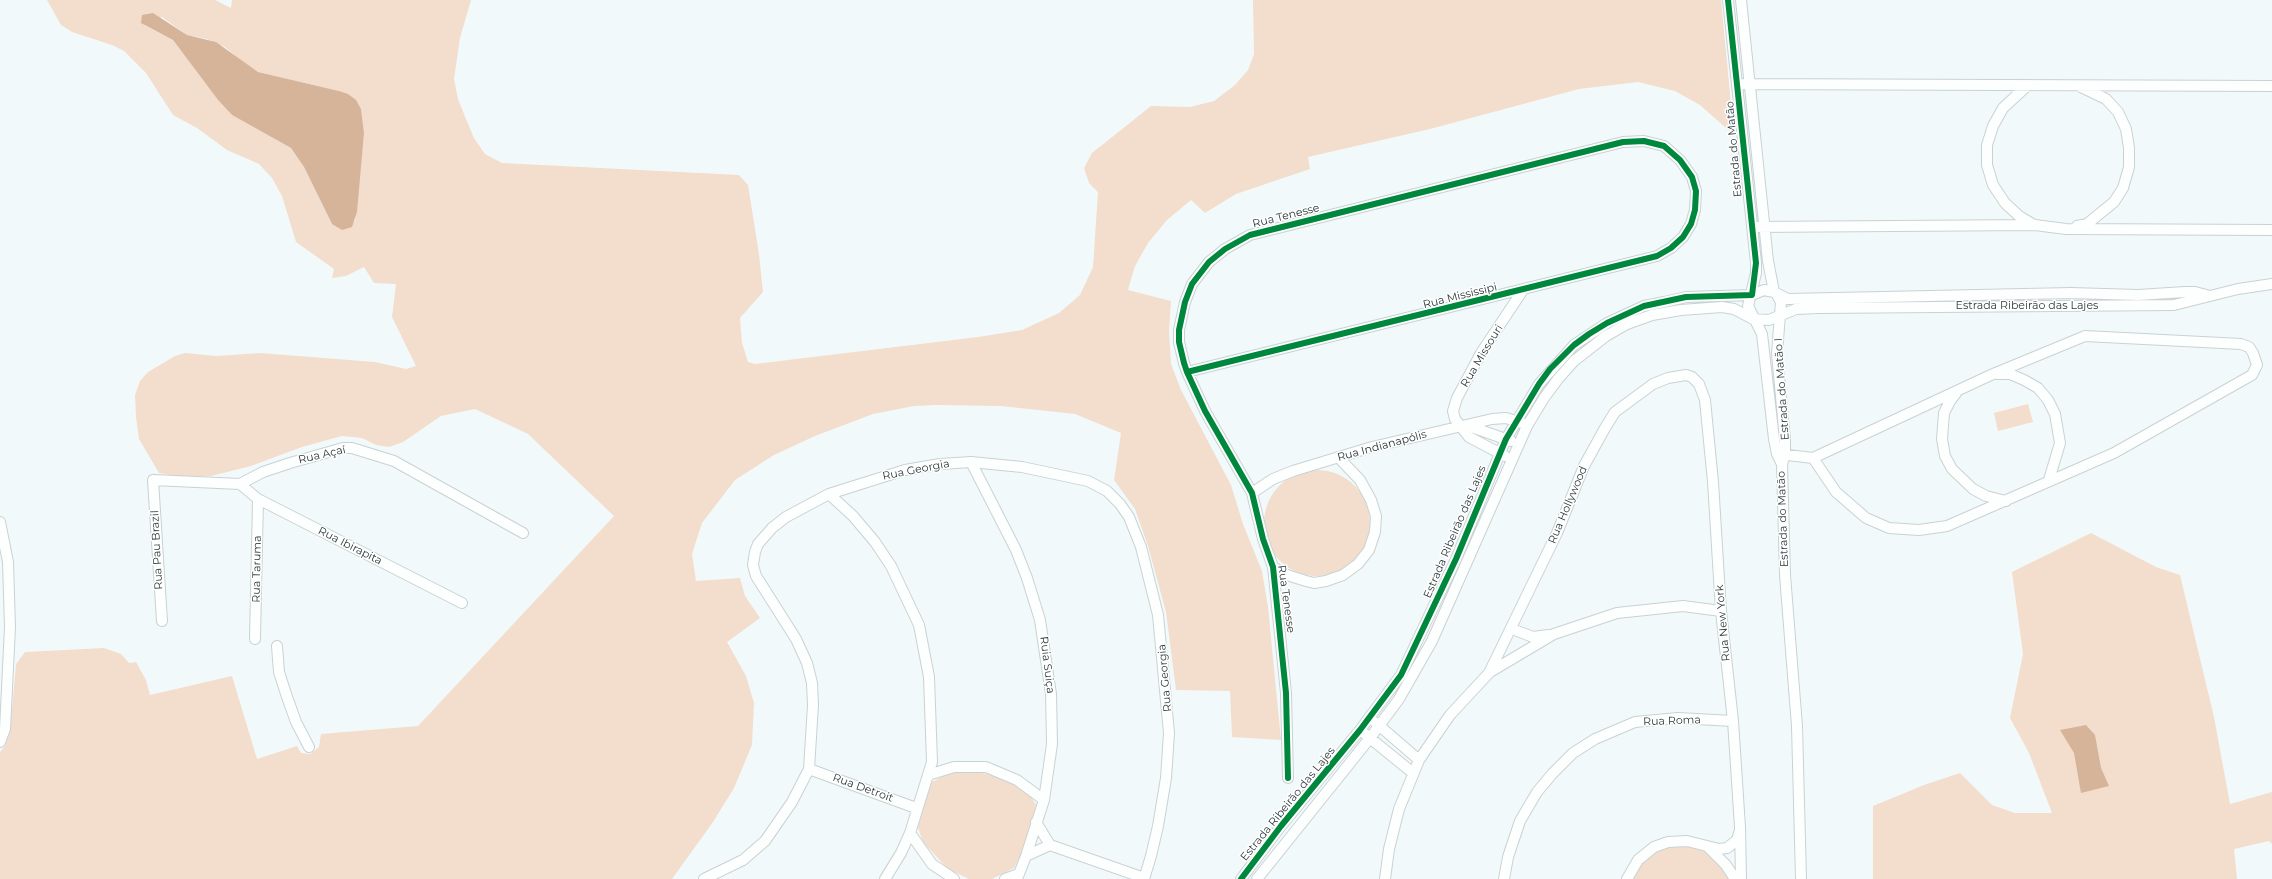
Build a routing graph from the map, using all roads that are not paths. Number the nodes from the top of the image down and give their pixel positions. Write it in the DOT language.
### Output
graph roads {
  1 [pos="1728,0"];
  2 [pos="1741,0"];
  3 [pos="1738,84"];
  4 [pos="1751,84"];
  5 [pos="2071,84"];
  6 [pos="2028,85"];
  7 [pos="2272,86"];
  8 [pos="1696,190"];
  9 [pos="2035,225"];
  10 [pos="1752,227"];
  11 [pos="1765,227"];
  12 [pos="2066,229"];
  13 [pos="2272,230"];
  14 [pos="2272,284"];
  15 [pos="1523,290"];
  16 [pos="1774,292"];
  17 [pos="1752,295"];
  18 [pos="2210,296"];
  19 [pos="1780,314"];
  20 [pos="1753,319"];
  21 [pos="1187,372"];
  22 [pos="1993,374"];
  23 [pos="1686,375"];
  24 [pos="1958,390"];
  25 [pos="1516,420"];
  26 [pos="1462,425"];
  27 [pos="1527,426"];
  28 [pos="1506,439"];
  29 [pos="1519,444"];
  30 [pos="1500,454"];
  31 [pos="1781,454"];
  32 [pos="1338,457"];
  33 [pos="1813,458"];
  34 [pos="1512,459"];
  35 [pos="970,462"];
  36 [pos="1782,464"];
  37 [pos="2049,480"];
  38 [pos="240,484"];
  39 [pos="1252,493"];
  40 [pos="829,494"];
  41 [pos="258,499"];
  42 [pos="2006,501"];
  43 [pos="0,522"];
  44 [pos="523,533"];
  45 [pos="4,563"];
  46 [pos="1272,567"];
  47 [pos="462,604"];
  48 [pos="1721,611"];
  49 [pos="162,621"];
  50 [pos="1512,629"];
  51 [pos="1554,634"];
  52 [pos="255,639"];
  53 [pos="277,646"];
  54 [pos="1489,673"];
  55 [pos="1370,718"];
  56 [pos="1733,722"];
  57 [pos="1380,725"];
  58 [pos="1360,730"];
  59 [pos="1370,738"];
  60 [pos="0,741"];
  61 [pos="310,747"];
  62 [pos="1419,760"];
  63 [pos="809,769"];
  64 [pos="1413,773"];
  65 [pos="928,775"];
  66 [pos="1288,778"];
  67 [pos="1044,800"];
  68 [pos="916,808"];
  69 [pos="1036,822"];
  70 [pos="1740,827"];
  71 [pos="910,833"];
  72 [pos="1050,845"];
  73 [pos="1706,846"];
  74 [pos="1026,856"];
  75 [pos="1018,876"];
  76 [pos="1144,878"];
  77 [pos="704,879"];
  78 [pos="885,879"];
  79 [pos="954,879"];
  80 [pos="1005,879"];
  81 [pos="1241,879"];
  82 [pos="1257,879"];
  83 [pos="1385,879"];
  84 [pos="1504,879"];
  85 [pos="1627,879"];
  86 [pos="1735,879"];
  87 [pos="1741,879"];
  88 [pos="1801,879"];
  1 -- 3 [label="street, Estrada do Matão"];
  2 -- 4 [label="street, Estrada do Matão"];
  3 -- 4 [label="street"];
  3 -- 10 [label="street, Estrada do Matão"];
  4 -- 6 [label="street"];
  4 -- 11 [label="street, Estrada do Matão"];
  5 -- 6 [label="street"];
  5 -- 7 [label="street"];
  5 -- 12 [label="street"];
  6 -- 9 [label="street"];
  8 -- 15 [label="street, Rua Mississipi"];
  8 -- 21 [label="street, Rua Tenesse"];
  9 -- 11 [label="street"];
  9 -- 12 [label="street"];
  10 -- 11 [label="street"];
  10 -- 17 [label="street, Estrada do Matão"];
  11 -- 16 [label="street, Estrada do Matão"];
  12 -- 13 [label="street"];
  14 -- 18 [label="street, Estrada Ribeirão das Lajes"];
  15 -- 21 [label="street, Rua Mississipi"];
  15 -- 26 [label="street, Rua Missouri"];
  16 -- 17 [label="street"];
  16 -- 18 [label="street"];
  16 -- 19 [label="street"];
  17 -- 20 [label="street, Estrada do Matão"];
  17 -- 25 [label="street, Estrada Ribeirão das Lajes"];
  18 -- 19 [label="street, Estrada Ribeirão das Lajes"];
  19 -- 20 [label="street"];
  19 -- 31 [label="street, Estrada do Matão I"];
  20 -- 27 [label="street, Estrada Ribeirão das Lajes"];
  20 -- 31 [label="street, Estrada do Matão"];
  21 -- 39 [label="street, Rua Tenesse"];
  22 -- 24 [label="street"];
  22 -- 37 [label="street"];
  22 -- 37 [label="street"];
  23 -- 48 [label="street, Rua New York"];
  23 -- 50 [label="street, Rua Hollywood"];
  24 -- 33 [label="street"];
  24 -- 42 [label="street"];
  25 -- 26 [label="street, Rua Indianapólis"];
  25 -- 27 [label="street"];
  25 -- 28 [label="street, Estrada Ribeirão das Lajes"];
  26 -- 28 [label="street"];
  26 -- 30 [label="street"];
  26 -- 32 [label="street, Rua Indianapólis"];
  27 -- 29 [label="street, Estrada Ribeirão das Lajes"];
  28 -- 29 [label="street"];
  28 -- 30 [label="street, Estrada Ribeirão das Lajes"];
  29 -- 34 [label="street, Estrada Ribeirão das Lajes"];
  30 -- 34 [label="street"];
  30 -- 55 [label="street, Estrada Ribeirão das Lajes"];
  31 -- 33 [label="street"];
  31 -- 36 [label="street, Estrada do Matão I"];
  32 -- 39 [label="street, Rua Indianapólis"];
  32 -- 46 [label="street"];
  33 -- 42 [label="street"];
  34 -- 57 [label="street, Estrada Ribeirão das Lajes"];
  35 -- 40 [label="street, Rua Georgia"];
  35 -- 67 [label="street, Ruia Suiça"];
  35 -- 76 [label="street, Rua Georgia"];
  36 -- 88 [label="street, Estrada do Matão"];
  37 -- 42 [label="street"];
  38 -- 41 [label="street, Rua Ibirapita"];
  38 -- 44 [label="street, Rua Açaí"];
  38 -- 49 [label="street, Rua Pau Brazil"];
  39 -- 46 [label="street, Rua Tenesse"];
  40 -- 63 [label="street, Rua Georgia"];
  40 -- 65 [label="street"];
  41 -- 47 [label="street, Rua Ibirapita"];
  41 -- 52 [label="street, Rua Taruma"];
  43 -- 45 [label="street"];
  45 -- 60 [label="street"];
  46 -- 66 [label="street, Rua Tenesse"];
  48 -- 51 [label="street, Rua Hollywood"];
  48 -- 56 [label="street, Rua New York"];
  50 -- 51 [label="street"];
  50 -- 54 [label="street, Rua Hollywood"];
  51 -- 54 [label="street, Rua Hollywood"];
  53 -- 61 [label="street"];
  54 -- 62 [label="street, Rua Hollywood"];
  55 -- 57 [label="street"];
  55 -- 58 [label="street, Estrada Ribeirão das Lajes"];
  56 -- 70 [label="street, Rua New York"];
  56 -- 84 [label="street, Rua Roma"];
  57 -- 59 [label="street, Estrada Ribeirão das Lajes"];
  57 -- 62 [label="street"];
  58 -- 59 [label="street"];
  58 -- 81 [label="street, Estrada Ribeirão das Lajes"];
  59 -- 64 [label="street"];
  59 -- 82 [label="street, Estrada Ribeirão das Lajes"];
  62 -- 64 [label="street, Rua Hollywood"];
  63 -- 68 [label="street, Rua Detroit"];
  63 -- 77 [label="street, Rua Georgia"];
  64 -- 83 [label="street, Rua Hollywood"];
  65 -- 67 [label="street"];
  65 -- 68 [label="street"];
  67 -- 69 [label="street, Ruia Suiça"];
  68 -- 71 [label="street"];
  69 -- 72 [label="street"];
  69 -- 74 [label="street, Ruia Suiça"];
  70 -- 73 [label="street"];
  70 -- 87 [label="street, Rua New York"];
  71 -- 78 [label="street"];
  71 -- 79 [label="street"];
  72 -- 74 [label="street"];
  72 -- 76 [label="street"];
  73 -- 85 [label="street"];
  73 -- 86 [label="street"];
  74 -- 75 [label="street, Ruia Suiça"];
  75 -- 80 [label="street"];
}
